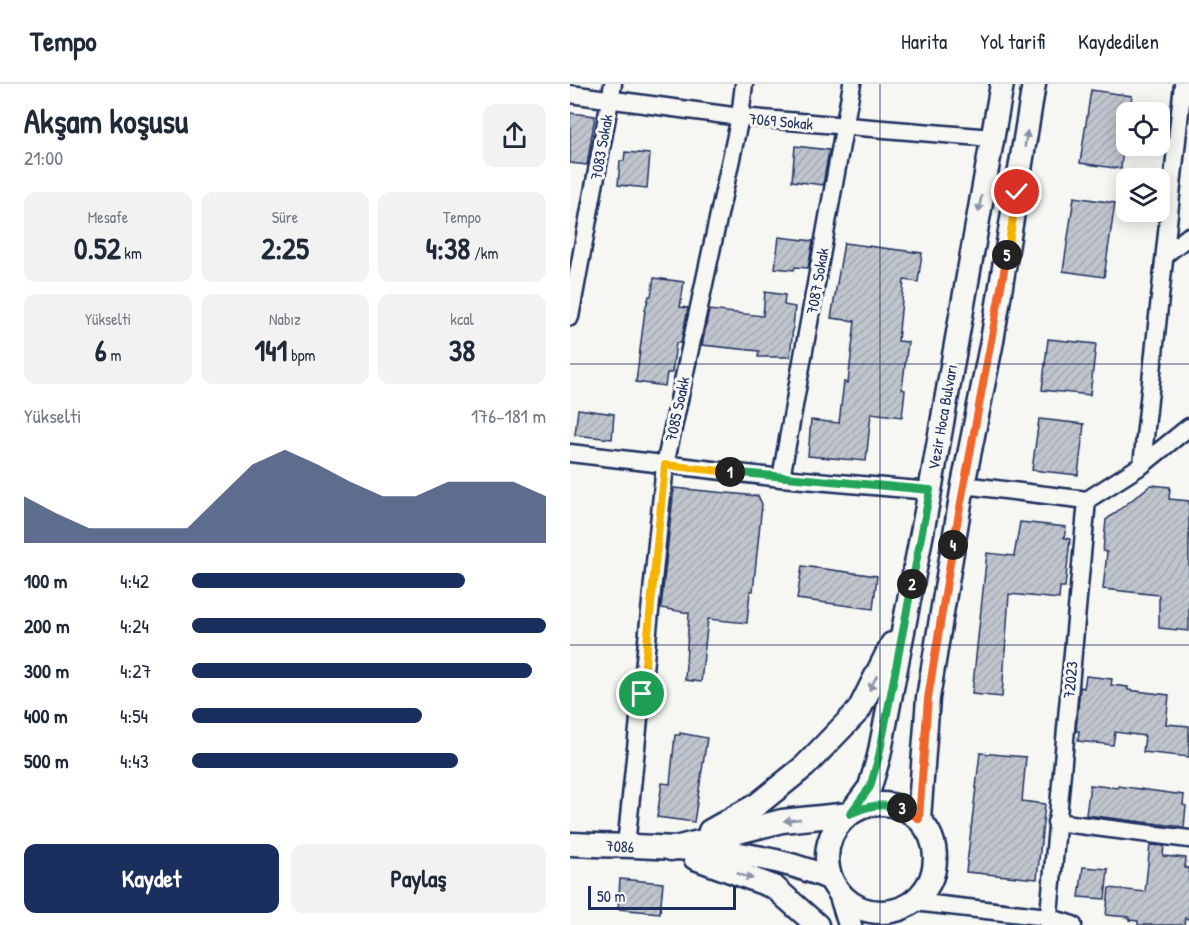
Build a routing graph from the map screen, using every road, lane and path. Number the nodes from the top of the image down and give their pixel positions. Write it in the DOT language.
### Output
graph roads {
  1 [pos="744,84"];
  2 [pos="852,84"];
  3 [pos="1002,84"];
  4 [pos="1034,84"];
  5 [pos="1183,84"];
  6 [pos="611,92"];
  7 [pos="570,94"];
  8 [pos="740,117"];
  9 [pos="846,126"];
  10 [pos="992,138"];
  11 [pos="1189,236"];
  12 [pos="1166,254"];
  13 [pos="570,317"];
  14 [pos="1189,427"];
  15 [pos="570,453"];
  16 [pos="665,465"];
  17 [pos="1142,465"];
  18 [pos="781,478"];
  19 [pos="963,485"];
  20 [pos="930,490"];
  21 [pos="1087,500"];
  22 [pos="907,611"];
  23 [pos="850,814"];
  24 [pos="919,819"];
  25 [pos="1056,822"];
  26 [pos="1189,839"];
  27 [pos="570,844"];
  28 [pos="626,846"];
  29 [pos="671,849"];
  30 [pos="836,886"];
  31 [pos="914,902"];
  32 [pos="1048,921"];
  33 [pos="818,925"];
  34 [pos="850,925"];
  35 [pos="911,925"];
  36 [pos="1073,925"];
  1 -- 8 [label="street, 7085 Soakk"];
  2 -- 9 [label="street, 7087 Sokak"];
  3 -- 10 [label="main road, Vezir Hoca Bulvarı"];
  19 -- 4 [label="main road, Vezir Hoca Bulvarı, one-way"];
  5 -- 12 [label="street"];
  6 -- 7 [label="street, 7069 Sokak"];
  6 -- 8 [label="street, 7069 Sokak"];
  6 -- 13 [label="street, 7083 Sokak"];
  8 -- 9 [label="street, 7069 Sokak"];
  8 -- 16 [label="street, 7085 Soakk"];
  9 -- 10 [label="street, 7069 Sokak"];
  9 -- 18 [label="street, 7087 Sokak"];
  10 -- 20 [label="main road, Vezir Hoca Bulvarı, one-way"];
  11 -- 12 [label="street"];
  12 -- 17 [label="street"];
  14 -- 17 [label="street"];
  15 -- 16 [label="street"];
  16 -- 18 [label="street"];
  16 -- 28 [label="street, 7085 Soakk"];
  17 -- 21 [label="street"];
  18 -- 20 [label="street"];
  19 -- 21 [label="street"];
  19 -- 24 [label="main road, Vezir Hoca Bulvarı"];
  20 -- 22 [label="main road, Vezir Hoca Bulvarı"];
  21 -- 25 [label="street, 72023"];
  22 -- 23 [label="main road, Vezir Hoca Bulvarı"];
  22 -- 29 [label="main road, one-way"];
  23 -- 24 [label="main road"];
  23 -- 29 [label="main road, one-way"];
  23 -- 30 [label="main road"];
  24 -- 31 [label="main road"];
  25 -- 26 [label="street"];
  25 -- 32 [label="street, 72023"];
  27 -- 28 [label="main road, 7086"];
  28 -- 29 [label="main road, 7086"];
  29 -- 30 [label="main road, 7086"];
  29 -- 33 [label="main road, one-way"];
  30 -- 31 [label="main road"];
  30 -- 34 [label="main road"];
  31 -- 32 [label="street"];
  31 -- 35 [label="main road"];
  32 -- 36 [label="street"];
}
